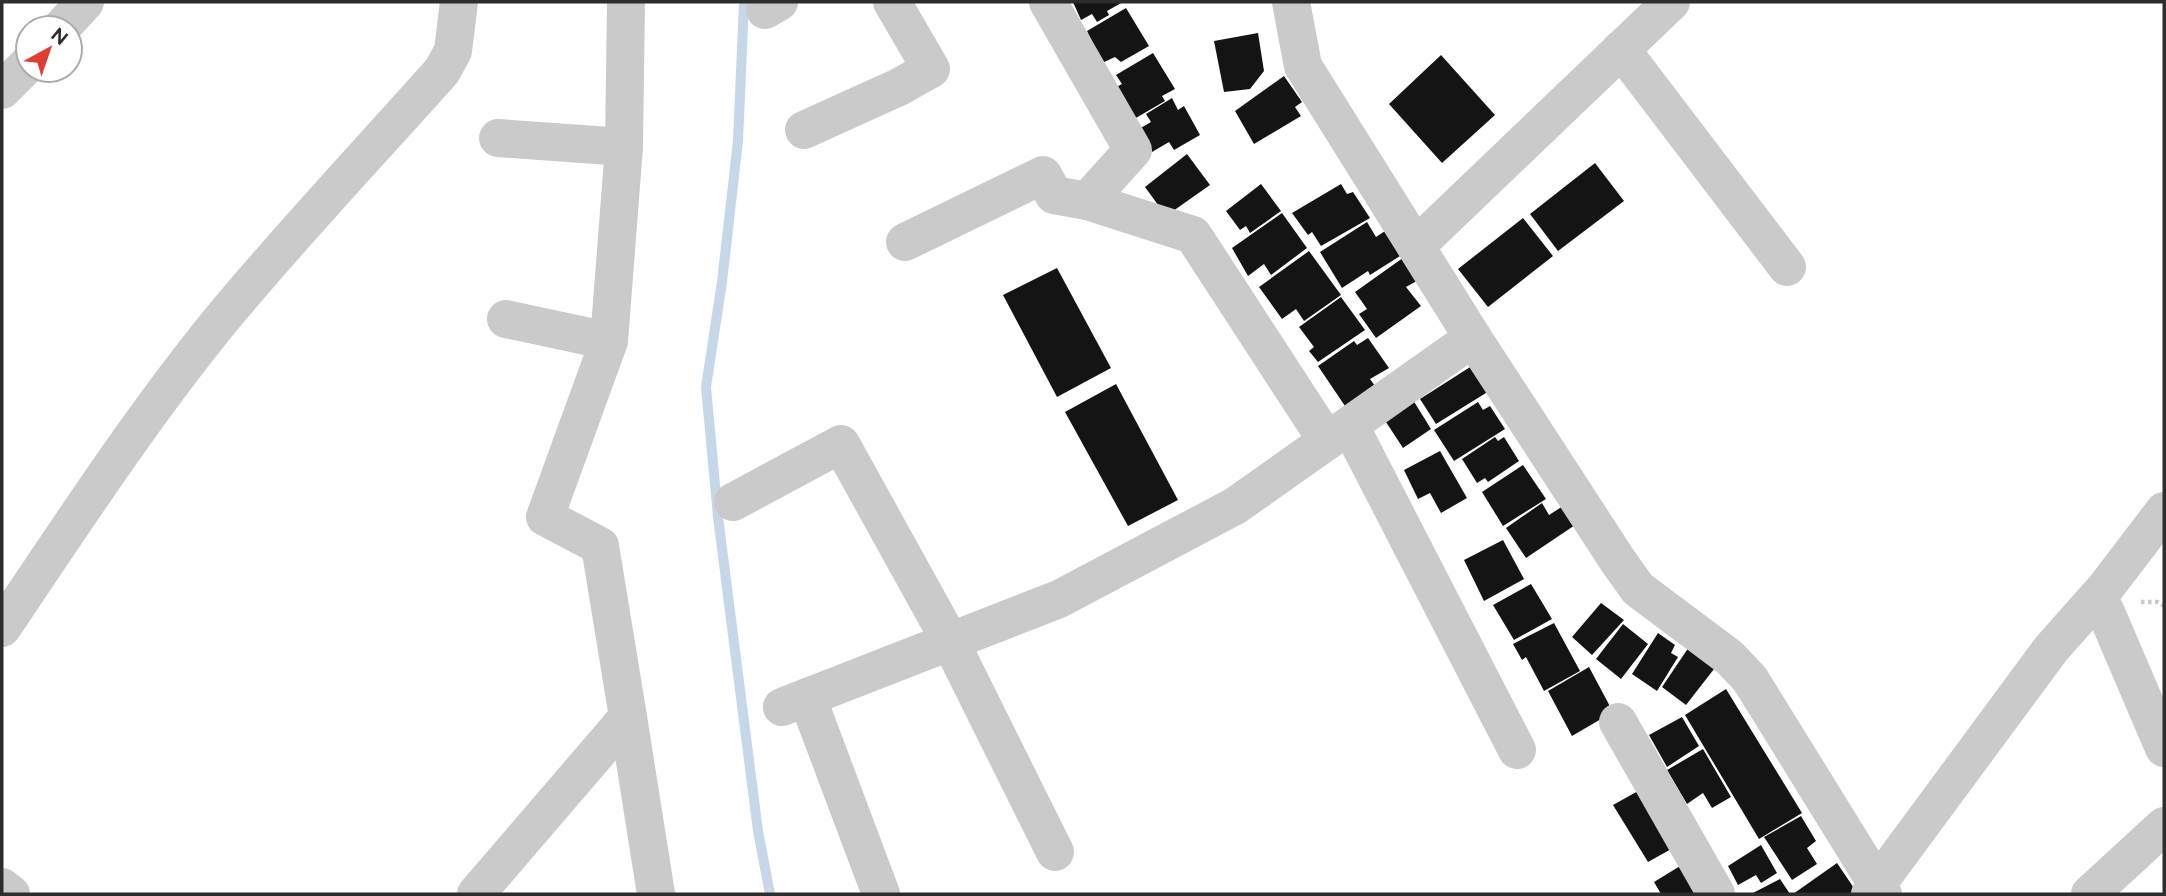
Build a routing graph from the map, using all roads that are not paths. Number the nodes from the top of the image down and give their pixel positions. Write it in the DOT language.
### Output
graph roads {
  1 [pos="459,2"];
  2 [pos="626,2"];
  3 [pos="892,2"];
  4 [pos="1048,2"];
  5 [pos="1291,2"];
  6 [pos="1671,2"];
  7 [pos="1621,49"];
  8 [pos="804,130"];
  9 [pos="498,138"];
  10 [pos="624,147"];
  11 [pos="1087,201"];
  12 [pos="905,242"];
  13 [pos="1416,246"];
  14 [pos="1787,267"];
  15 [pos="506,319"];
  16 [pos="1472,338"];
  17 [pos="609,341"];
  18 [pos="1339,433"];
  19 [pos="733,502"];
  20 [pos="2164,510"];
  21 [pos="2105,610"];
  22 [pos="2,628"];
  23 [pos="950,641"];
  24 [pos="628,717"];
  25 [pos="1618,722"];
  26 [pos="2164,748"];
  27 [pos="1517,750"];
  28 [pos="2164,826"];
  29 [pos="1055,852"];
  30 [pos="2,887"];
  31 [pos="1877,891"];
  32 [pos="11,894"];
  33 [pos="476,894"];
  34 [pos="656,894"];
  35 [pos="881,894"];
  36 [pos="1716,894"];
  37 [pos="2090,894"];
  1 -- 22 [label="street"];
  2 -- 10 [label="street"];
  3 -- 8 [label="street"];
  4 -- 11 [label="street"];
  5 -- 13 [label="street"];
  6 -- 7 [label="street"];
  7 -- 13 [label="street"];
  7 -- 14 [label="street"];
  9 -- 10 [label="street"];
  10 -- 17 [label="street"];
  11 -- 12 [label="street"];
  11 -- 18 [label="street"];
  13 -- 16 [label="street"];
  15 -- 17 [label="street"];
  16 -- 18 [label="street"];
  16 -- 31 [label="street"];
  17 -- 24 [label="street"];
  18 -- 23 [label="street"];
  18 -- 27 [label="street"];
  19 -- 23 [label="street"];
  20 -- 31 [label="street"];
  21 -- 26 [label="street"];
  23 -- 29 [label="street"];
  23 -- 35 [label="street"];
  24 -- 33 [label="street"];
  24 -- 34 [label="street"];
  25 -- 36 [label="street"];
  28 -- 37 [label="street"];
  30 -- 32 [label="street"];
}
